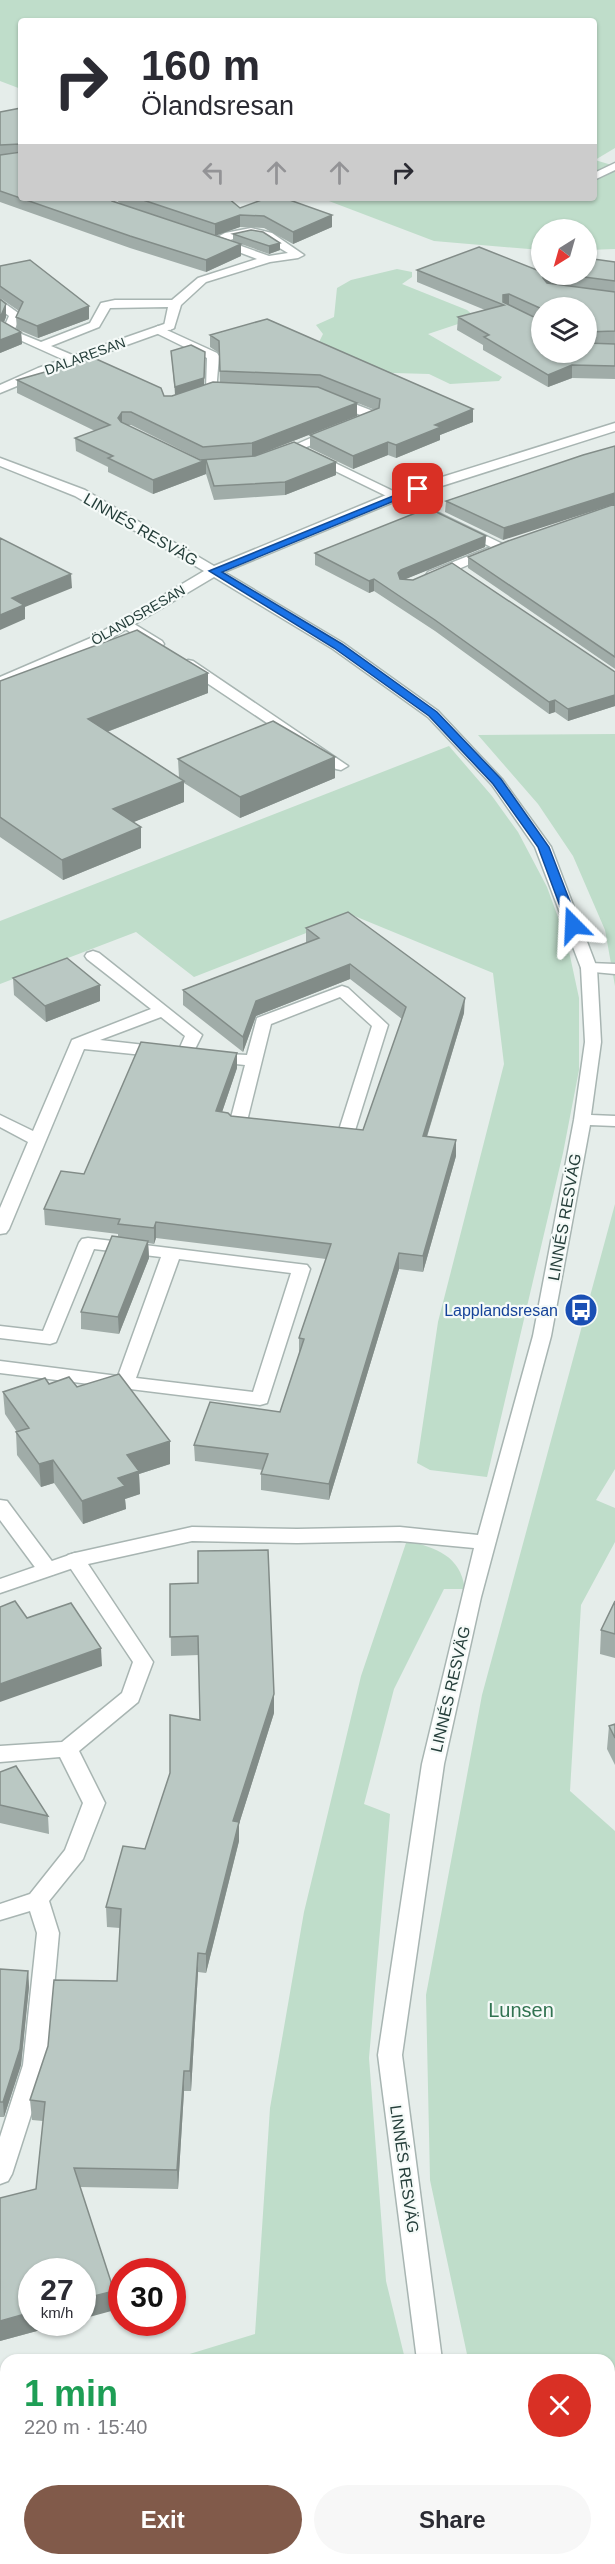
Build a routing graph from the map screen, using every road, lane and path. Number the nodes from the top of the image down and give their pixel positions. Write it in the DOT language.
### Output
graph roads {
  1 [pos="615,166"];
  2 [pos="597,176"];
  3 [pos="597,178"];
  4 [pos="615,183"];
  5 [pos="268,259"];
  6 [pos="0,303"];
  7 [pos="175,304"];
  8 [pos="164,328"];
  9 [pos="4,332"];
  10 [pos="41,346"];
  11 [pos="73,360"];
  12 [pos="0,389"];
  13 [pos="213,390"];
  14 [pos="320,394"];
  15 [pos="615,427"];
  16 [pos="0,462"];
  17 [pos="396,496"];
  18 [pos="214,571"];
  19 [pos="416,582"];
  20 [pos="126,623"];
  21 [pos="0,682"];
  22 [pos="341,766"];
  23 [pos="93,956"];
  24 [pos="589,968"];
  25 [pos="615,969"];
  26 [pos="161,1011"];
  27 [pos="78,1043"];
  28 [pos="185,1054"];
  29 [pos="254,1061"];
  30 [pos="0,1120"];
  31 [pos="582,1120"];
  32 [pos="615,1121"];
  33 [pos="269,1128"];
  34 [pos="313,1133"];
  35 [pos="37,1140"];
  36 [pos="0,1229"];
  37 [pos="172,1253"];
  38 [pos="0,1332"];
  39 [pos="0,1367"];
  40 [pos="125,1382"];
  41 [pos="0,1506"];
  42 [pos="487,1543"];
  43 [pos="75,1560"];
  44 [pos="47,1569"];
  45 [pos="0,1586"];
  46 [pos="67,1749"];
  47 [pos="0,1754"];
  48 [pos="38,1900"];
  49 [pos="0,1912"];
  50 [pos="0,2174"];
  51 [pos="429,2354"];
  1 -- 2 [label="street"];
  3 -- 4 [label="street"];
  5 -- 5 [label="street"];
  5 -- 7 [label="street"];
  6 -- 9 [label="street"];
  7 -- 8 [label="street"];
  7 -- 10 [label="street"];
  8 -- 11 [label="street, DALARESAN"];
  8 -- 13 [label="street"];
  9 -- 10 [label="street"];
  10 -- 11 [label="street"];
  11 -- 12 [label="street, DALARESAN"];
  14 -- 17 [label="street"];
  15 -- 17 [label="street, ÖLANDSRESAN"];
  16 -- 18 [label="street, LINNÉS RESVÄG"];
  17 -- 18 [label="street, ÖLANDSRESAN"];
  17 -- 19 [label="street"];
  18 -- 20 [label="street, ÖLANDSRESAN"];
  18 -- 24 [label="street, LINNÉS RESVÄG"];
  20 -- 21 [label="street, ÖLANDSRESAN"];
  20 -- 22 [label="street"];
  23 -- 26 [label="street"];
  24 -- 25 [label="street"];
  24 -- 31 [label="street, LINNÉS RESVÄG"];
  26 -- 27 [label="street"];
  26 -- 28 [label="street"];
  27 -- 28 [label="street"];
  27 -- 35 [label="street"];
  28 -- 29 [label="street"];
  29 -- 33 [label="street"];
  29 -- 34 [label="street"];
  30 -- 35 [label="street"];
  31 -- 32 [label="street"];
  31 -- 42 [label="street, LINNÉS RESVÄG"];
  35 -- 36 [label="street"];
  37 -- 38 [label="street"];
  37 -- 40 [label="street"];
  37 -- 40 [label="street"];
  39 -- 40 [label="street"];
  41 -- 44 [label="street"];
  42 -- 43 [label="street"];
  42 -- 51 [label="street, LINNÉS RESVÄG"];
  43 -- 44 [label="street"];
  43 -- 46 [label="street"];
  44 -- 45 [label="street"];
  46 -- 47 [label="street"];
  46 -- 48 [label="street"];
  48 -- 49 [label="street"];
  48 -- 50 [label="street"];
}
